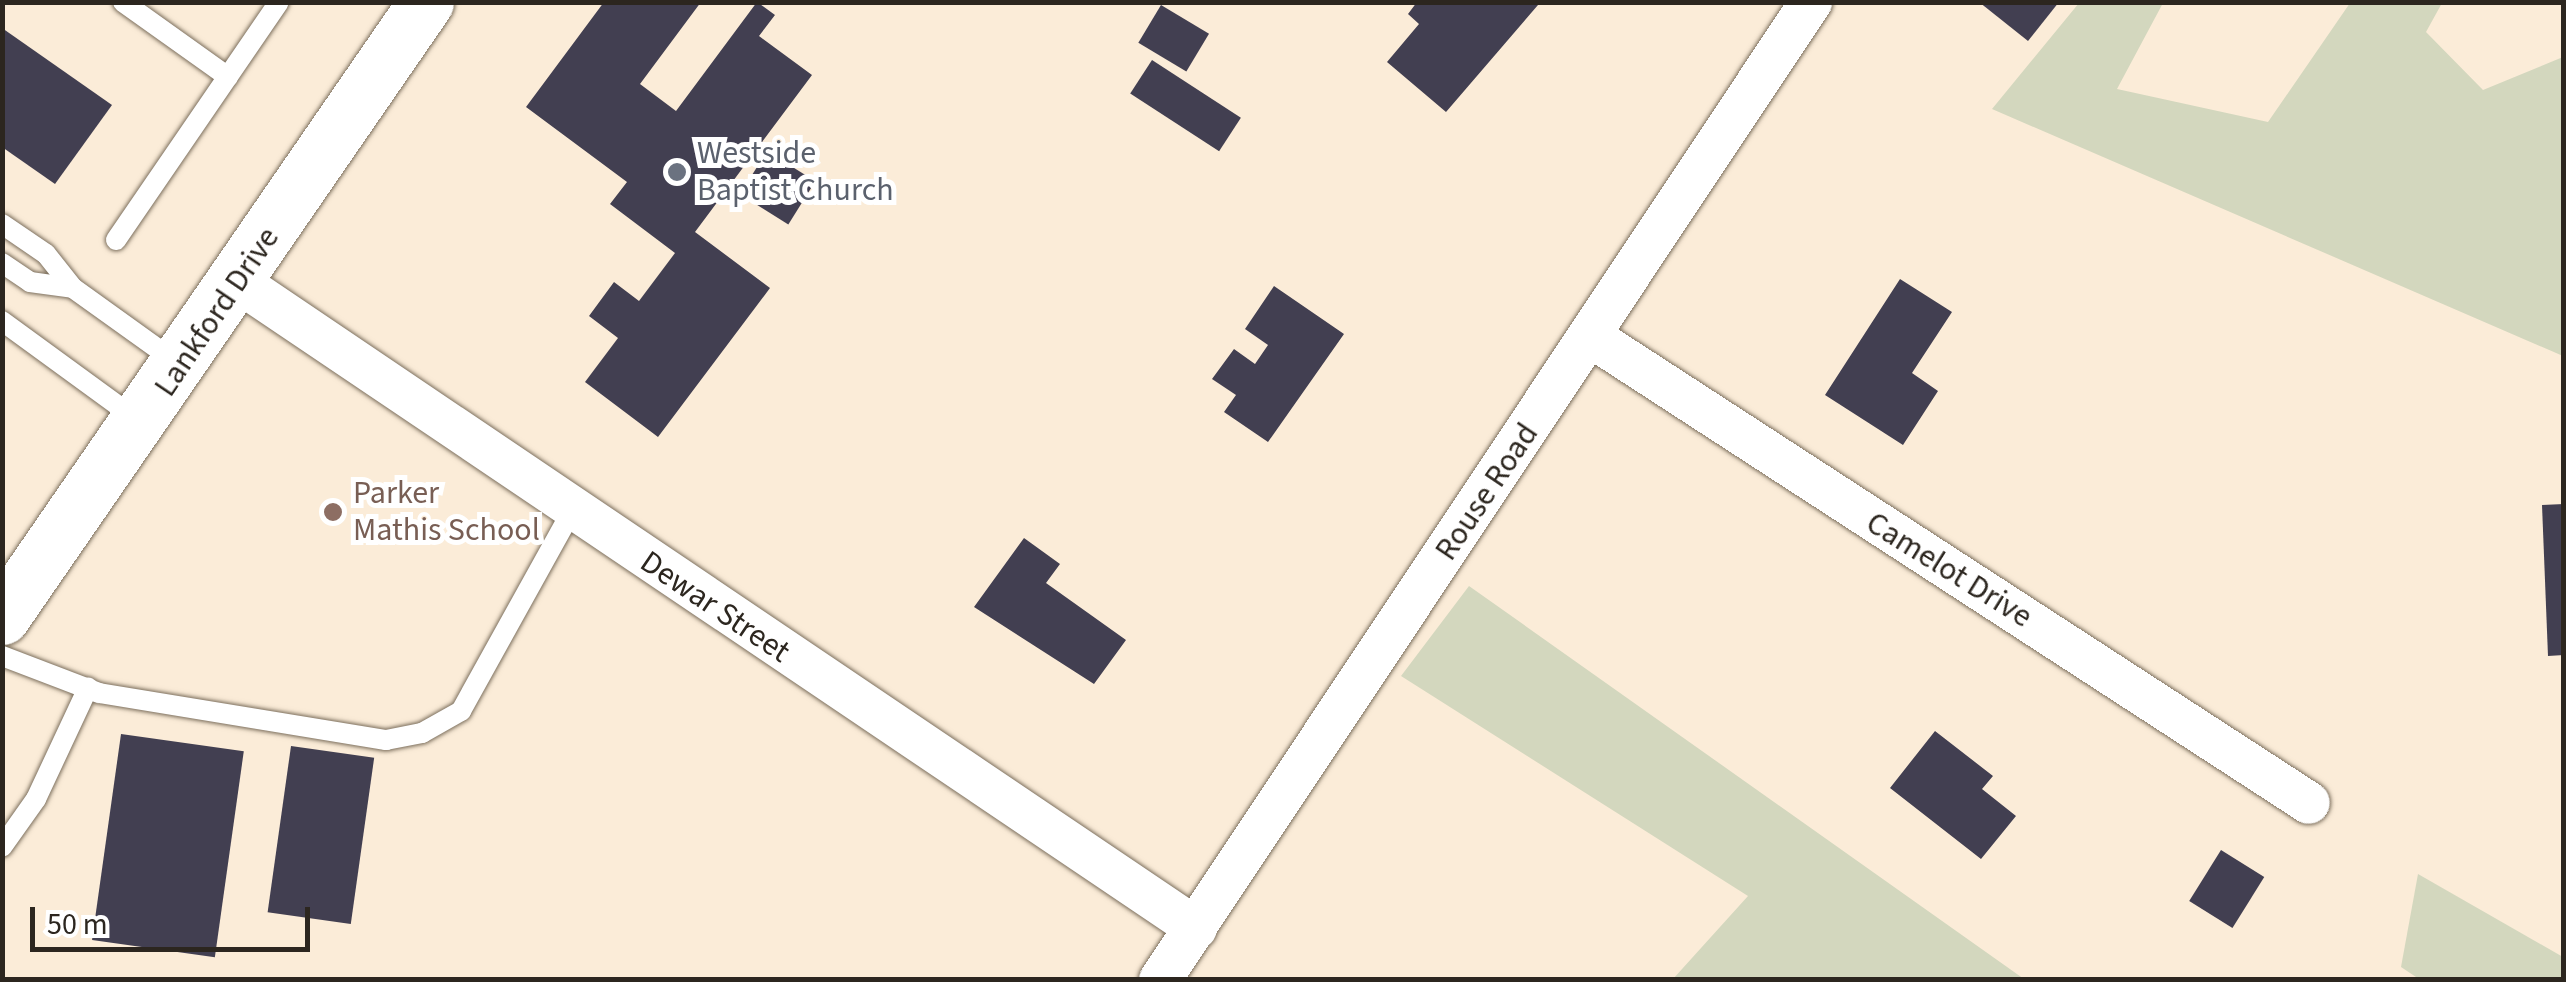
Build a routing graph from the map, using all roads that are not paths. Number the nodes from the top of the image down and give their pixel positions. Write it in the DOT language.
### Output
graph roads {
  1 [pos="123,2"];
  2 [pos="279,2"];
  3 [pos="426,2"];
  4 [pos="1810,2"];
  5 [pos="228,77"];
  6 [pos="2,224"];
  7 [pos="116,240"];
  8 [pos="2,263"];
  9 [pos="237,282"];
  10 [pos="73,288"];
  11 [pos="2,321"];
  12 [pos="1590,336"];
  13 [pos="181,365"];
  14 [pos="141,422"];
  15 [pos="572,511"];
  16 [pos="2,617"];
  17 [pos="2,656"];
  18 [pos="88,688"];
  19 [pos="2308,803"];
  20 [pos="2,847"];
  21 [pos="1196,928"];
  22 [pos="1160,980"];
  1 -- 5 [label="lane"];
  2 -- 5 [label="lane"];
  3 -- 9 [label="main road, Lankford Drive"];
  4 -- 12 [label="street, Rouse Road"];
  5 -- 7 [label="lane"];
  6 -- 10 [label="lane"];
  8 -- 10 [label="lane"];
  9 -- 13 [label="main road, Lankford Drive"];
  9 -- 15 [label="street, Dewar Street"];
  10 -- 13 [label="lane"];
  11 -- 14 [label="lane"];
  12 -- 19 [label="street, Camelot Drive"];
  12 -- 21 [label="street, Rouse Road"];
  13 -- 14 [label="main road, Lankford Drive"];
  14 -- 16 [label="main road, Lankford Drive"];
  15 -- 18 [label="lane"];
  15 -- 21 [label="street, Dewar Street"];
  17 -- 18 [label="lane"];
  18 -- 20 [label="lane"];
  21 -- 22 [label="street, Rouse Road"];
}
